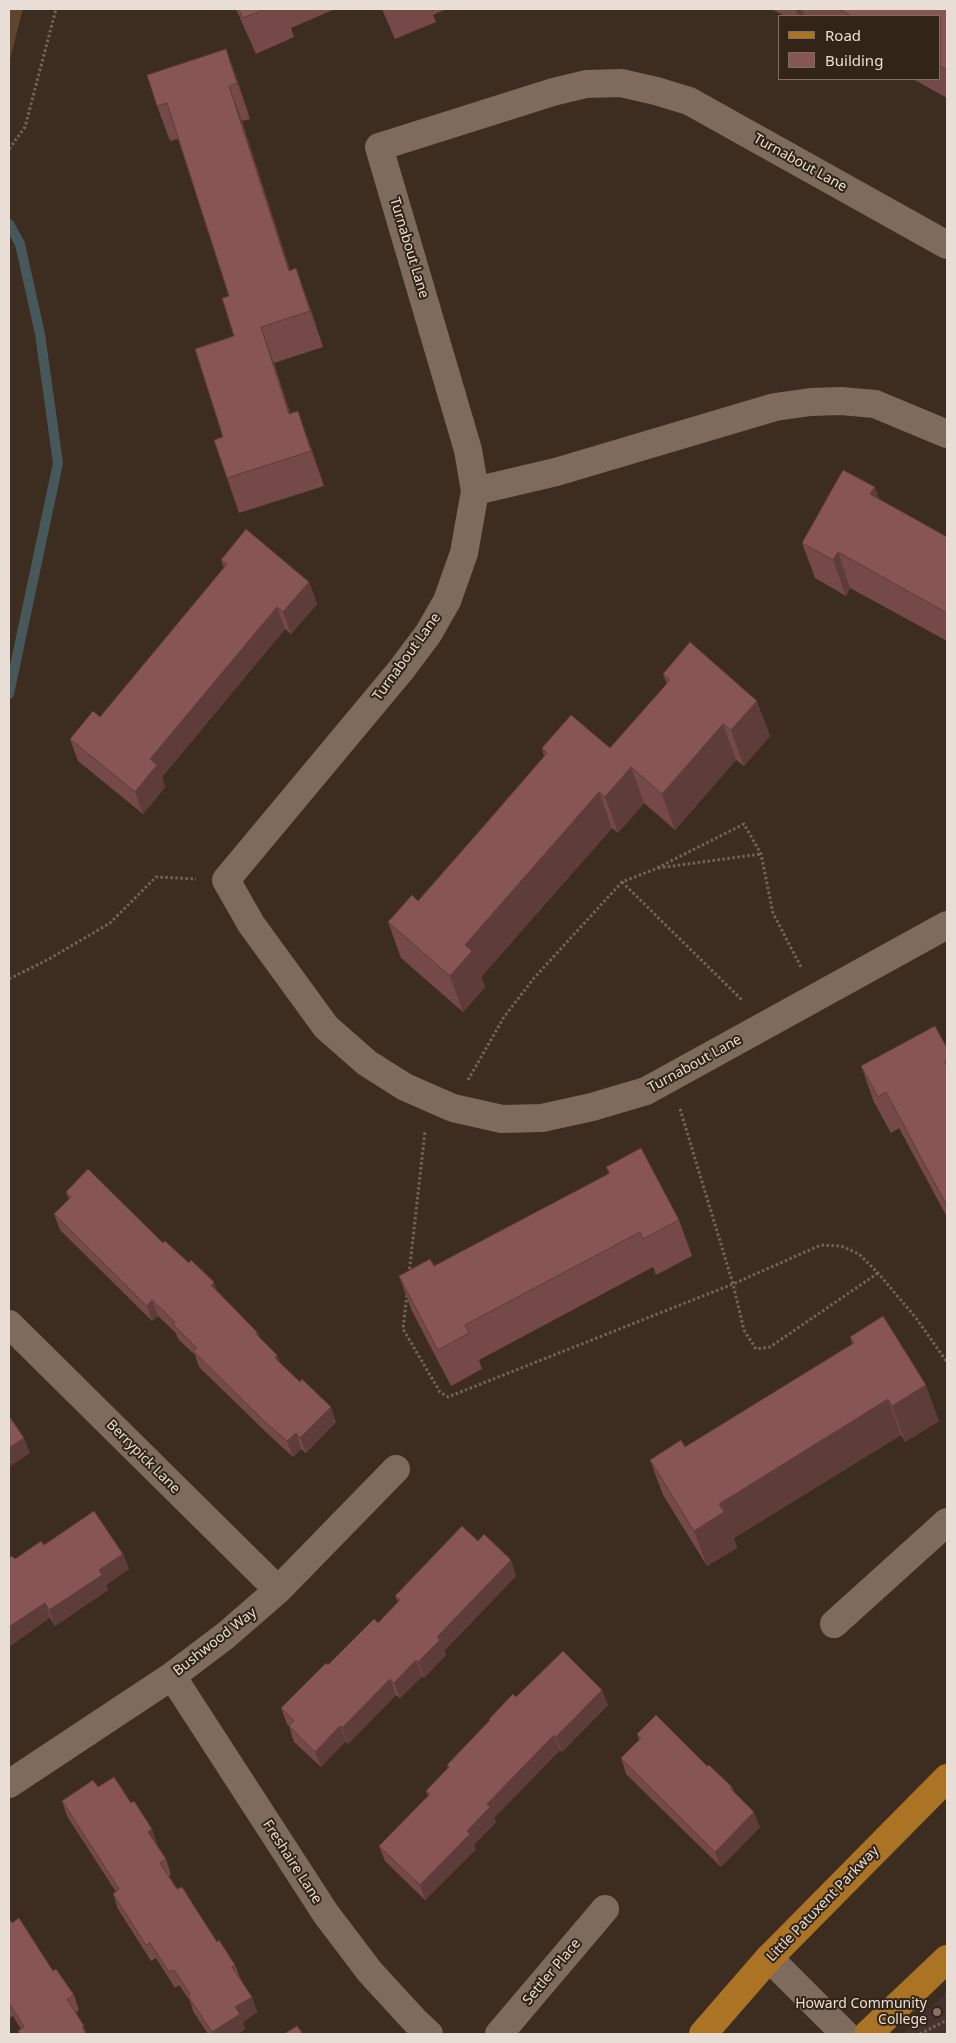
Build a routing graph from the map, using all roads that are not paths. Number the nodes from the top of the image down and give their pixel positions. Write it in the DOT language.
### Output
graph roads {
  1 [pos="947,245"];
  2 [pos="947,434"];
  3 [pos="475,491"];
  4 [pos="947,925"];
  5 [pos="9,1324"];
  6 [pos="396,1469"];
  7 [pos="947,1522"];
  8 [pos="278,1590"];
  9 [pos="834,1624"];
  10 [pos="172,1676"];
  11 [pos="947,1778"];
  12 [pos="9,1784"];
  13 [pos="605,1909"];
  14 [pos="769,1958"];
  15 [pos="947,1959"];
  16 [pos="429,2034"];
  17 [pos="499,2034"];
  18 [pos="703,2034"];
  19 [pos="845,2034"];
  20 [pos="868,2034"];
  1 -- 3 [label="street, Turnabout Lane"];
  2 -- 3 [label="street"];
  3 -- 4 [label="street, Turnabout Lane"];
  5 -- 8 [label="street, Berrypick Lane"];
  6 -- 8 [label="street, Bushwood Way"];
  7 -- 9 [label="street"];
  8 -- 10 [label="street, Bushwood Way"];
  10 -- 12 [label="street, Bushwood Way"];
  10 -- 16 [label="street, Freshaire Lane"];
  11 -- 14 [label="main road, Little Patuxent Parkway"];
  13 -- 17 [label="street, Settler Place"];
  14 -- 18 [label="main road, Little Patuxent Parkway"];
  14 -- 19 [label="street"];
  15 -- 20 [label="main road"];
}
